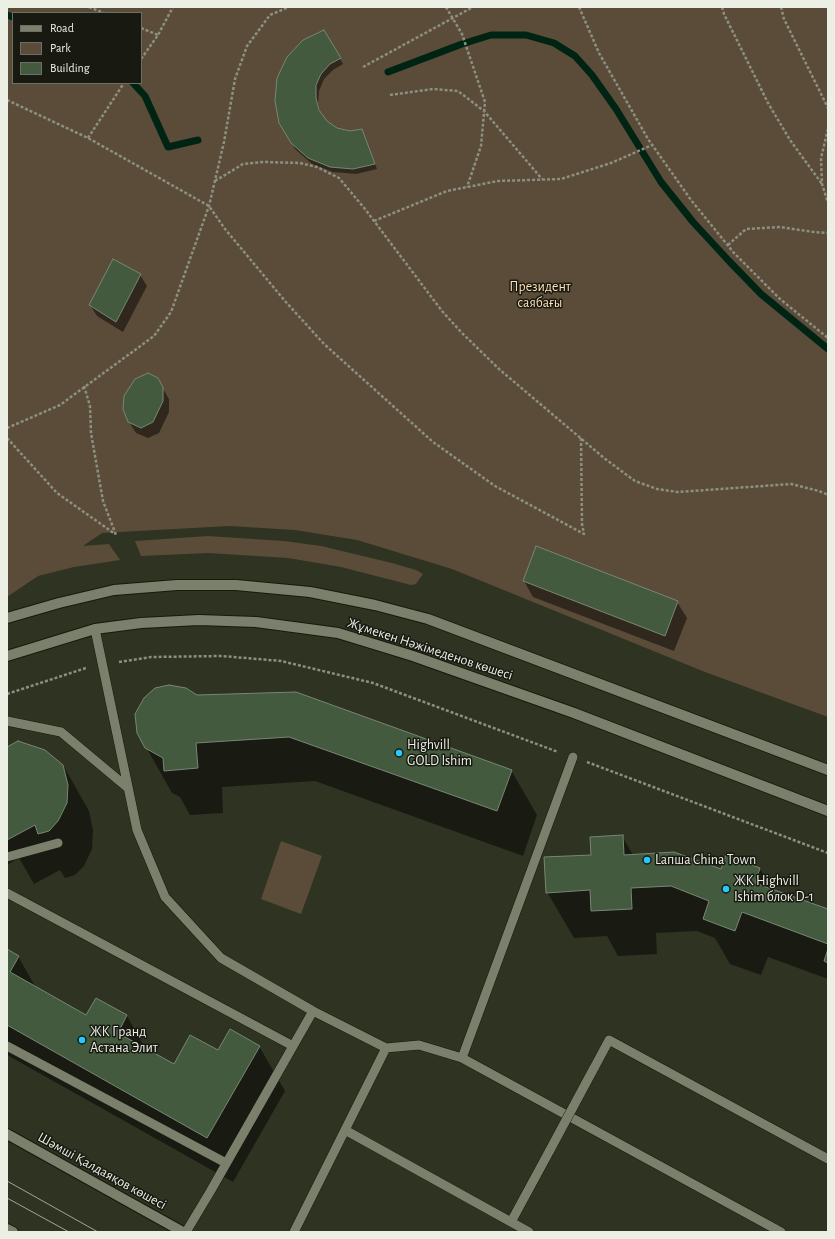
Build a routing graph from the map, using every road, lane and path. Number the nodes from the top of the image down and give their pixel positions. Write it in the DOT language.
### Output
graph roads {
  1 [pos="89,7"];
  2 [pos="173,7"];
  3 [pos="289,7"];
  4 [pos="446,7"];
  5 [pos="473,7"];
  6 [pos="579,7"];
  7 [pos="722,7"];
  8 [pos="781,7"];
  9 [pos="102,12"];
  10 [pos="453,18"];
  11 [pos="142,28"];
  12 [pos="158,35"];
  13 [pos="142,58"];
  14 [pos="363,67"];
  15 [pos="123,84"];
  16 [pos="390,95"];
  17 [pos="7,100"];
  18 [pos="828,108"];
  19 [pos="484,111"];
  20 [pos="828,129"];
  21 [pos="88,138"];
  22 [pos="651,145"];
  23 [pos="542,179"];
  24 [pos="215,181"];
  25 [pos="822,184"];
  26 [pos="467,187"];
  27 [pos="828,203"];
  28 [pos="209,206"];
  29 [pos="374,220"];
  30 [pos="828,233"];
  31 [pos="728,245"];
  32 [pos="828,338"];
  33 [pos="84,386"];
  34 [pos="7,428"];
  35 [pos="7,438"];
  36 [pos="581,438"];
  37 [pos="828,495"];
  38 [pos="7,618"];
  39 [pos="95,629"];
  40 [pos="7,656"];
  41 [pos="102,666"];
  42 [pos="7,694"];
  43 [pos="7,721"];
  44 [pos="573,757"];
  45 [pos="828,770"];
  46 [pos="128,788"];
  47 [pos="828,811"];
  48 [pos="58,843"];
  49 [pos="828,853"];
  50 [pos="7,857"];
  51 [pos="7,892"];
  52 [pos="313,1010"];
  53 [pos="7,1046"];
  54 [pos="293,1046"];
  55 [pos="386,1048"];
  56 [pos="462,1058"];
  57 [pos="344,1130"];
  58 [pos="7,1134"];
  59 [pos="828,1159"];
  60 [pos="226,1163"];
  61 [pos="511,1222"];
  62 [pos="7,1228"];
  63 [pos="13,1232"];
  64 [pos="184,1232"];
  65 [pos="294,1232"];
  66 [pos="529,1232"];
  67 [pos="781,1232"];
  1 -- 9 [label="path"];
  2 -- 12 [label="path"];
  3 -- 24 [label="path"];
  4 -- 10 [label="path"];
  5 -- 10 [label="path"];
  6 -- 22 [label="path"];
  7 -- 25 [label="path"];
  8 -- 18 [label="path"];
  10 -- 14 [label="path"];
  10 -- 19 [label="path"];
  11 -- 12 [label="path"];
  12 -- 13 [label="path"];
  15 -- 21 [label="path"];
  16 -- 19 [label="path"];
  17 -- 21 [label="path"];
  19 -- 23 [label="path"];
  19 -- 26 [label="path"];
  20 -- 25 [label="path"];
  21 -- 28 [label="path"];
  22 -- 23 [label="path"];
  22 -- 31 [label="path"];
  23 -- 26 [label="path"];
  24 -- 28 [label="path"];
  24 -- 29 [label="path"];
  25 -- 27 [label="path"];
  26 -- 29 [label="path"];
  28 -- 33 [label="path"];
  28 -- 36 [label="path"];
  29 -- 36 [label="path"];
  30 -- 31 [label="path"];
  31 -- 32 [label="path"];
  33 -- 34 [label="path"];
  33 -- 35 [label="path"];
  36 -- 37 [label="path"];
  38 -- 45 [label="main road, Жұмекен Нәжімеденов көшесі"];
  39 -- 40 [label="main road, Жұмекен Нәжімеденов көшесі"];
  39 -- 41 [label="lane"];
  39 -- 47 [label="main road, Жұмекен Нәжімеденов көшесі"];
  41 -- 42 [label="path"];
  41 -- 44 [label="path"];
  41 -- 46 [label="lane"];
  43 -- 46 [label="lane"];
  44 -- 49 [label="path"];
  44 -- 56 [label="lane"];
  46 -- 52 [label="lane"];
  48 -- 50 [label="lane"];
  51 -- 54 [label="lane"];
  52 -- 54 [label="lane"];
  52 -- 55 [label="lane"];
  53 -- 60 [label="lane"];
  54 -- 60 [label="lane"];
  55 -- 56 [label="lane"];
  55 -- 57 [label="lane"];
  56 -- 67 [label="lane"];
  57 -- 61 [label="lane"];
  57 -- 65 [label="lane"];
  58 -- 64 [label="main road, Шәмші Қалдаяқов көшесі"];
  59 -- 61 [label="lane, bridge"];
  60 -- 64 [label="lane"];
  61 -- 66 [label="lane"];
  62 -- 63 [label="main road"];
}
